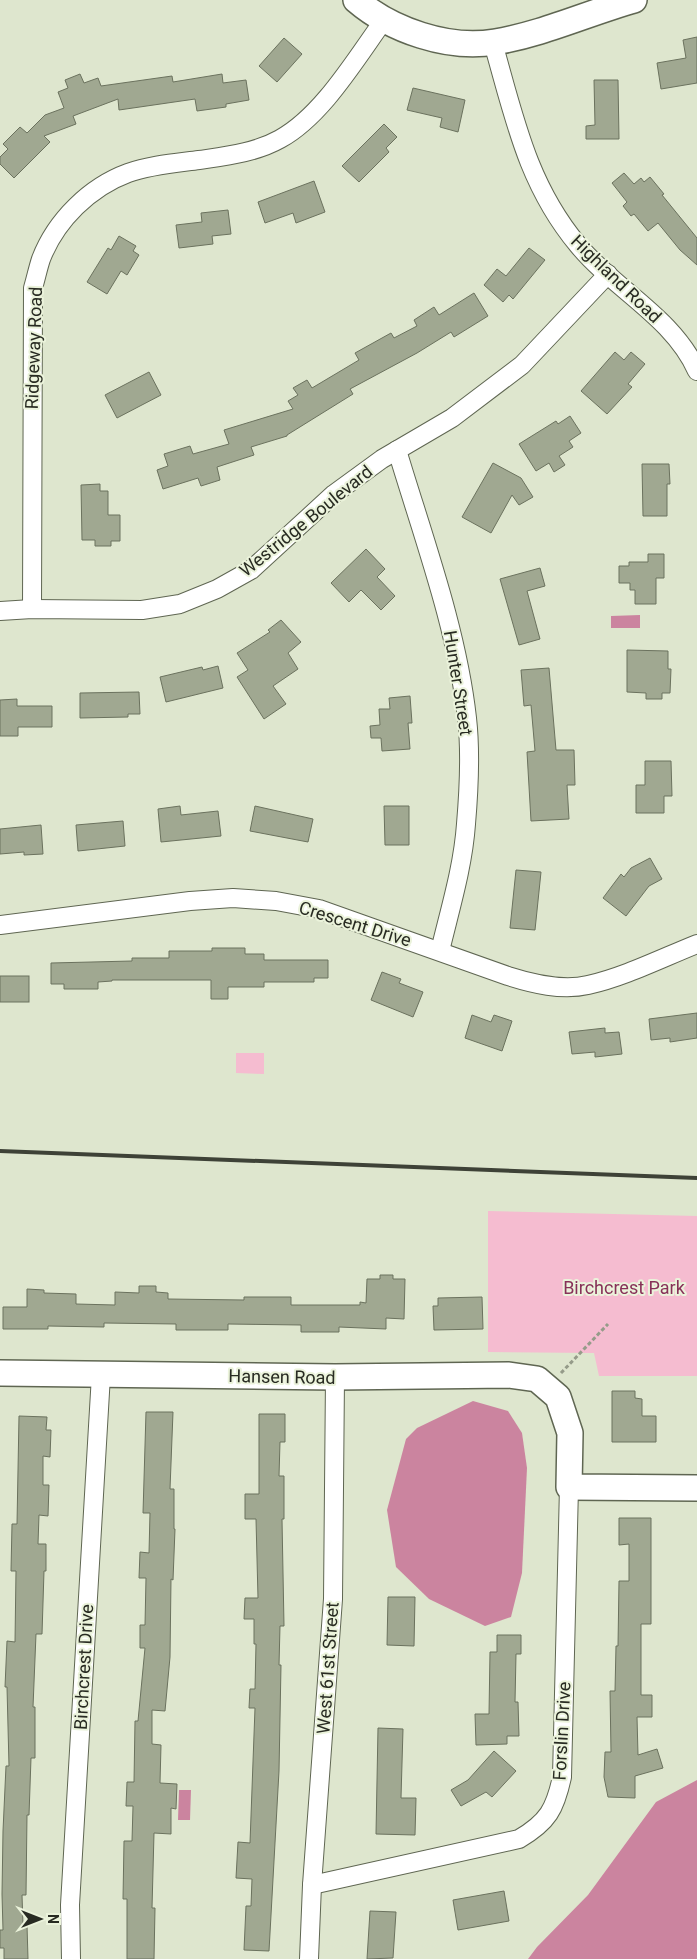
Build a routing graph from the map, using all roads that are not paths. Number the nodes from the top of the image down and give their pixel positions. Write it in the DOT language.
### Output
graph roads {
  1 [pos="356,0"];
  2 [pos="634,0"];
  3 [pos="384,20"];
  4 [pos="493,43"];
  5 [pos="608,274"];
  6 [pos="697,371"];
  7 [pos="397,450"];
  8 [pos="32,609"];
  9 [pos="0,611"];
  10 [pos="0,926"];
  11 [pos="697,944"];
  12 [pos="440,951"];
  13 [pos="0,1373"];
  14 [pos="102,1375"];
  15 [pos="335,1378"];
  16 [pos="557,1387"];
  17 [pos="569,1487"];
  18 [pos="697,1488"];
  19 [pos="312,1885"];
  20 [pos="71,1959"];
  21 [pos="310,1959"];
  1 -- 3 [label="street"];
  2 -- 4 [label="street"];
  3 -- 4 [label="street"];
  3 -- 8 [label="street, Ridgeway Road"];
  4 -- 5 [label="street, Highland Road"];
  5 -- 6 [label="street, Highland Road"];
  5 -- 7 [label="street, Westridge Boulevard"];
  7 -- 8 [label="street, Westridge Boulevard"];
  7 -- 12 [label="street, Hunter Street"];
  8 -- 9 [label="street, Westridge Boulevard"];
  10 -- 12 [label="street, Crescent Drive"];
  11 -- 12 [label="street, Crescent Drive"];
  13 -- 14 [label="street, Hansen Road"];
  14 -- 15 [label="street, Hansen Road"];
  14 -- 20 [label="street, Birchcrest Drive"];
  15 -- 16 [label="street, Hansen Road"];
  15 -- 19 [label="street, West 61st Street"];
  16 -- 17 [label="street, Forslin Drive"];
  17 -- 18 [label="street"];
  17 -- 19 [label="street, Forslin Drive"];
  19 -- 21 [label="street, West 61st Street"];
}
